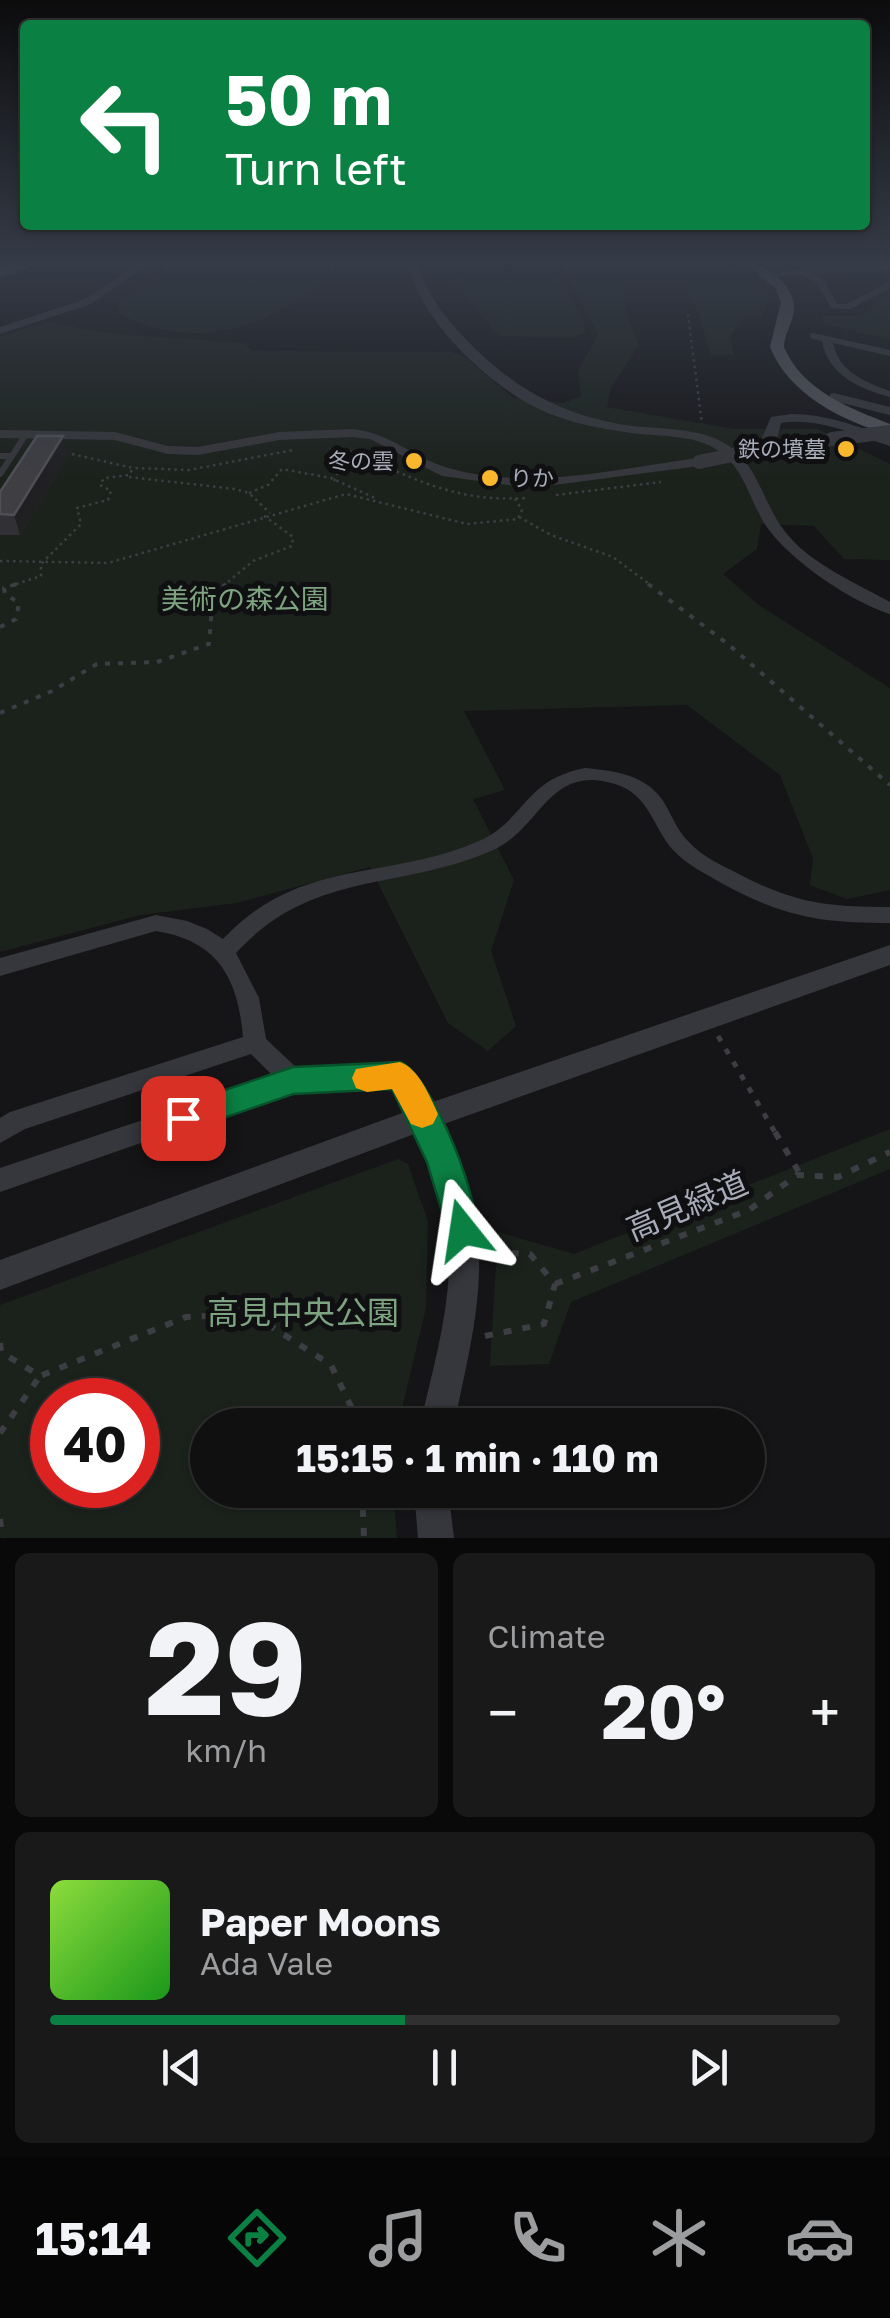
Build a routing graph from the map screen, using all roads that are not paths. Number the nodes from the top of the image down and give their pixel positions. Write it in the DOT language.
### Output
graph roads {
  1 [pos="457,335"];
  2 [pos="779,335"];
  3 [pos="787,335"];
  4 [pos="813,336"];
  5 [pos="827,339"];
  6 [pos="890,353"];
  7 [pos="834,397"];
  8 [pos="890,397"];
  9 [pos="883,409"];
  10 [pos="890,429"];
  11 [pos="0,434"];
  12 [pos="26,434"];
  13 [pos="890,442"];
  14 [pos="766,449"];
  15 [pos="0,456"];
  16 [pos="12,456"];
  17 [pos="0,474"];
  18 [pos="890,609"];
  19 [pos="890,915"];
  20 [pos="226,950"];
  21 [pos="890,954"];
  22 [pos="0,967"];
  23 [pos="255,1043"];
  24 [pos="293,1080"];
  25 [pos="424,1118"];
  26 [pos="0,1132"];
  27 [pos="0,1180"];
  28 [pos="0,1274"];
  29 [pos="441,1408"];
  30 [pos="433,1508"];
  31 [pos="436,1538"];
  1 -- 18 [label="street"];
  2 -- 10 [label="main road"];
  3 -- 7 [label="main road"];
  4 -- 5 [label="street"];
  5 -- 6 [label="street"];
  5 -- 8 [label="street"];
  7 -- 9 [label="street"];
  7 -- 10 [label="main road"];
  8 -- 9 [label="street"];
  10 -- 14 [label="street, bridge"];
  11 -- 12 [label="street"];
  12 -- 14 [label="street, bridge"];
  12 -- 16 [label="lane"];
  13 -- 14 [label="street"];
  15 -- 16 [label="lane"];
  16 -- 17 [label="lane"];
  19 -- 20 [label="street"];
  20 -- 22 [label="street"];
  20 -- 23 [label="street"];
  21 -- 25 [label="street"];
  23 -- 24 [label="street"];
  23 -- 26 [label="street"];
  24 -- 25 [label="street"];
  24 -- 27 [label="street"];
  25 -- 28 [label="street"];
  25 -- 29 [label="street"];
  30 -- 31 [label="street"];
}
